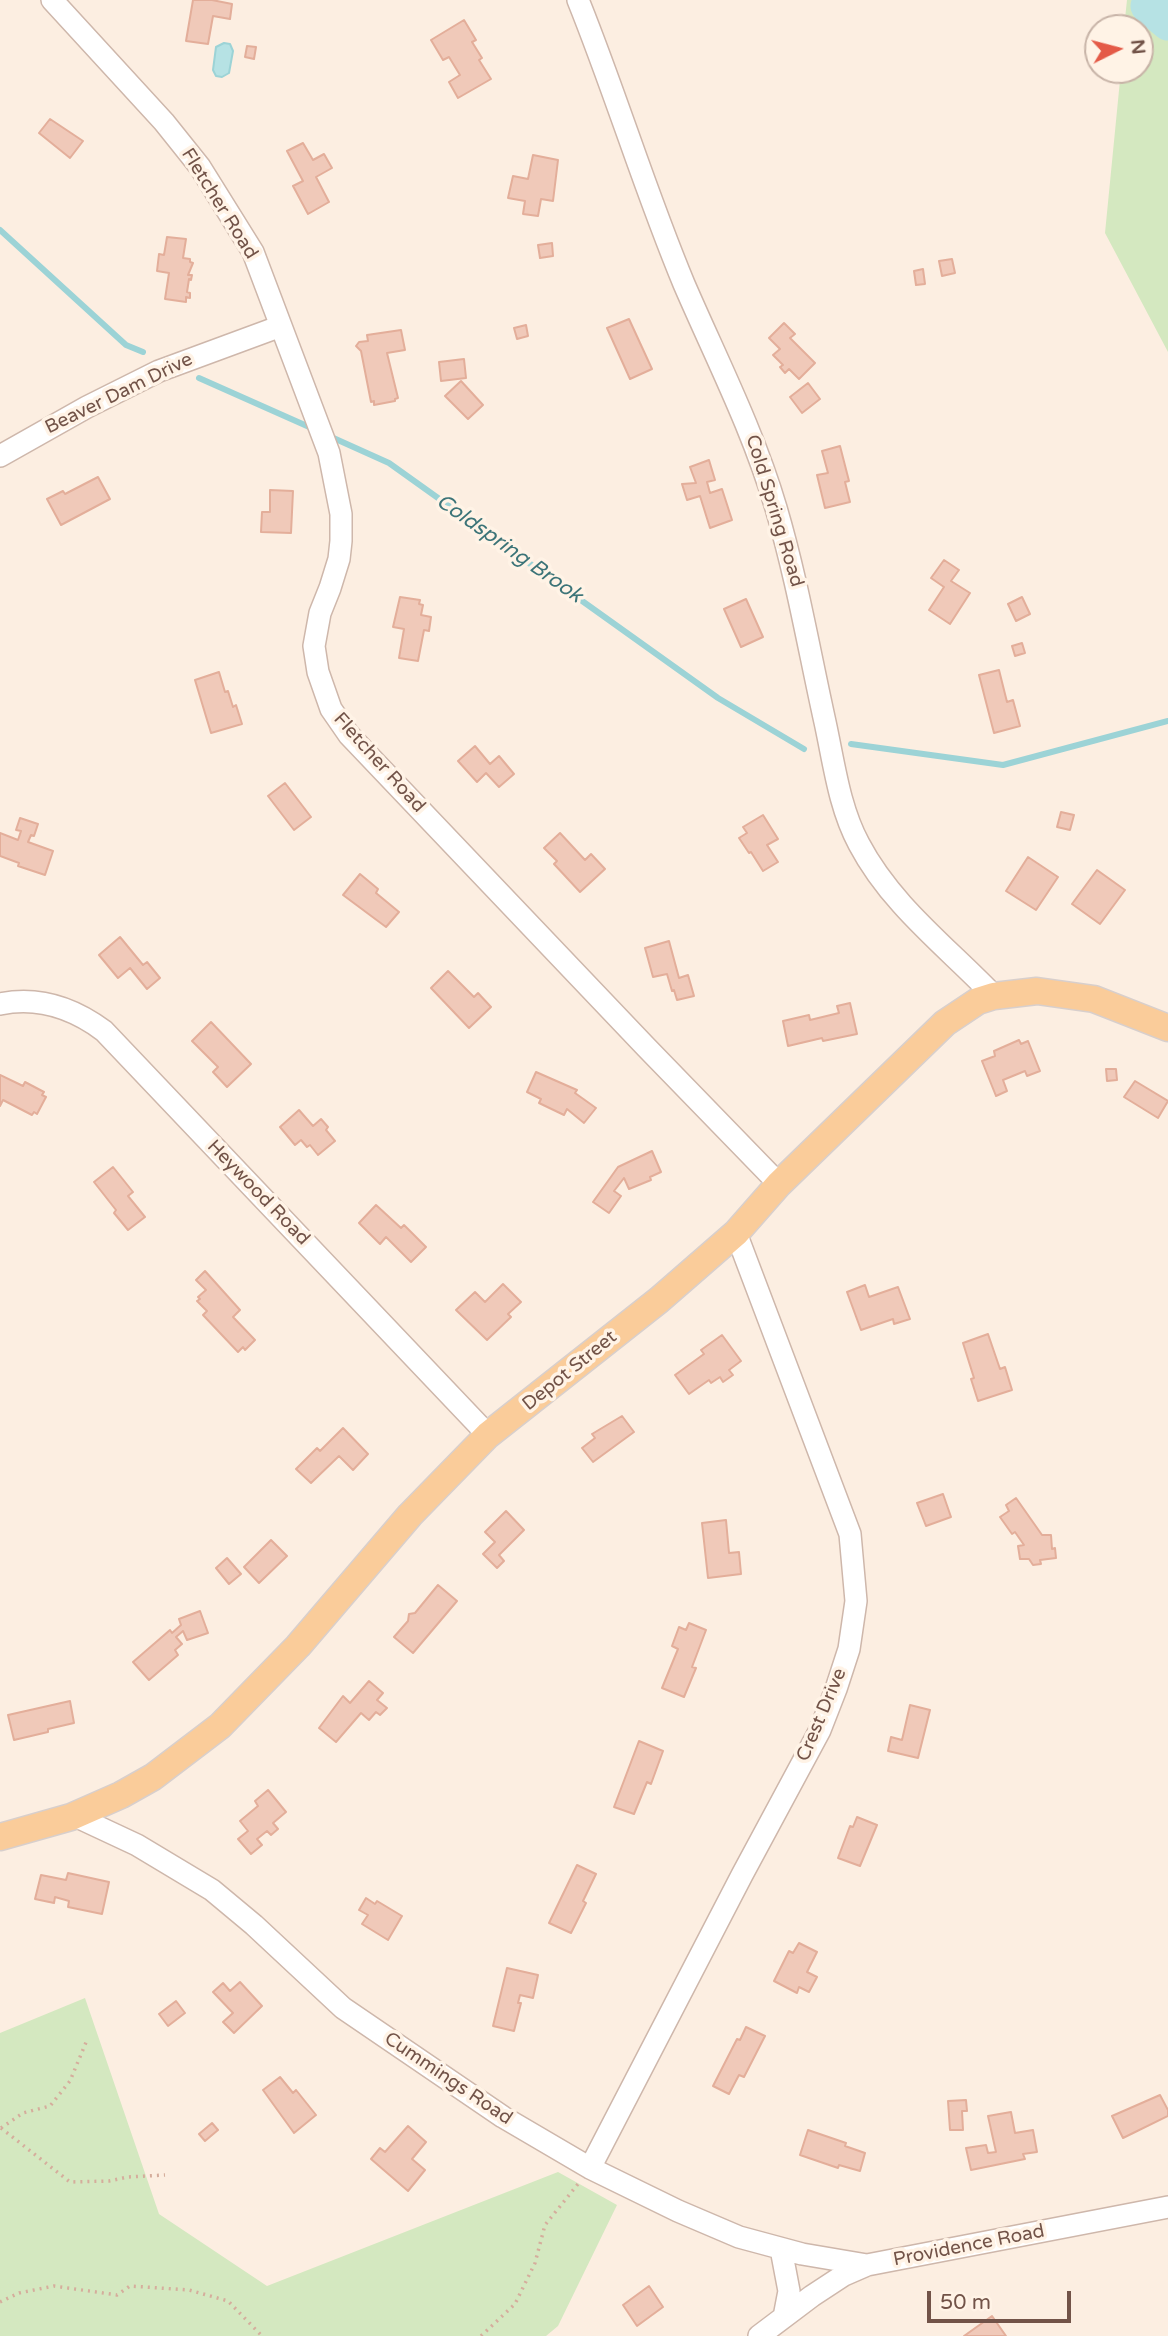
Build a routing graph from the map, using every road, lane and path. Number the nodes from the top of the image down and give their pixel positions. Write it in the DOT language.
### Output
graph roads {
  1 [pos="578,0"];
  2 [pos="63,4"];
  3 [pos="281,326"];
  4 [pos="0,456"];
  5 [pos="993,996"];
  6 [pos="0,1004"];
  7 [pos="1168,1028"];
  8 [pos="779,1184"];
  9 [pos="736,1233"];
  10 [pos="488,1435"];
  11 [pos="71,1817"];
  12 [pos="0,1837"];
  13 [pos="87,2040"];
  14 [pos="0,2128"];
  15 [pos="590,2168"];
  16 [pos="165,2175"];
  17 [pos="1168,2207"];
  18 [pos="781,2249"];
  19 [pos="867,2265"];
  20 [pos="0,2302"];
  21 [pos="785,2317"];
  22 [pos="262,2336"];
  23 [pos="481,2336"];
  24 [pos="759,2336"];
  1 -- 5 [label="street, Cold Spring Road"];
  2 -- 3 [label="street, Fletcher Road"];
  3 -- 4 [label="street, Beaver Dam Drive"];
  3 -- 8 [label="street, Fletcher Road"];
  5 -- 7 [label="main road, Depot Street"];
  5 -- 8 [label="main road, Depot Street"];
  6 -- 10 [label="street, Heywood Road"];
  8 -- 9 [label="main road, Depot Street"];
  9 -- 10 [label="main road, Depot Street"];
  9 -- 15 [label="street, Crest Drive"];
  10 -- 11 [label="main road, Depot Street"];
  11 -- 12 [label="main road, Depot Street"];
  11 -- 15 [label="street, Cummings Road"];
  13 -- 14 [label="path"];
  14 -- 16 [label="path"];
  15 -- 18 [label="street, Cummings Road"];
  15 -- 23 [label="path"];
  17 -- 19 [label="street, Providence Road"];
  18 -- 19 [label="street, Cummings Road"];
  18 -- 21 [label="street"];
  19 -- 21 [label="street, Providence Road"];
  20 -- 22 [label="path"];
  21 -- 24 [label="street, Providence Road"];
}
